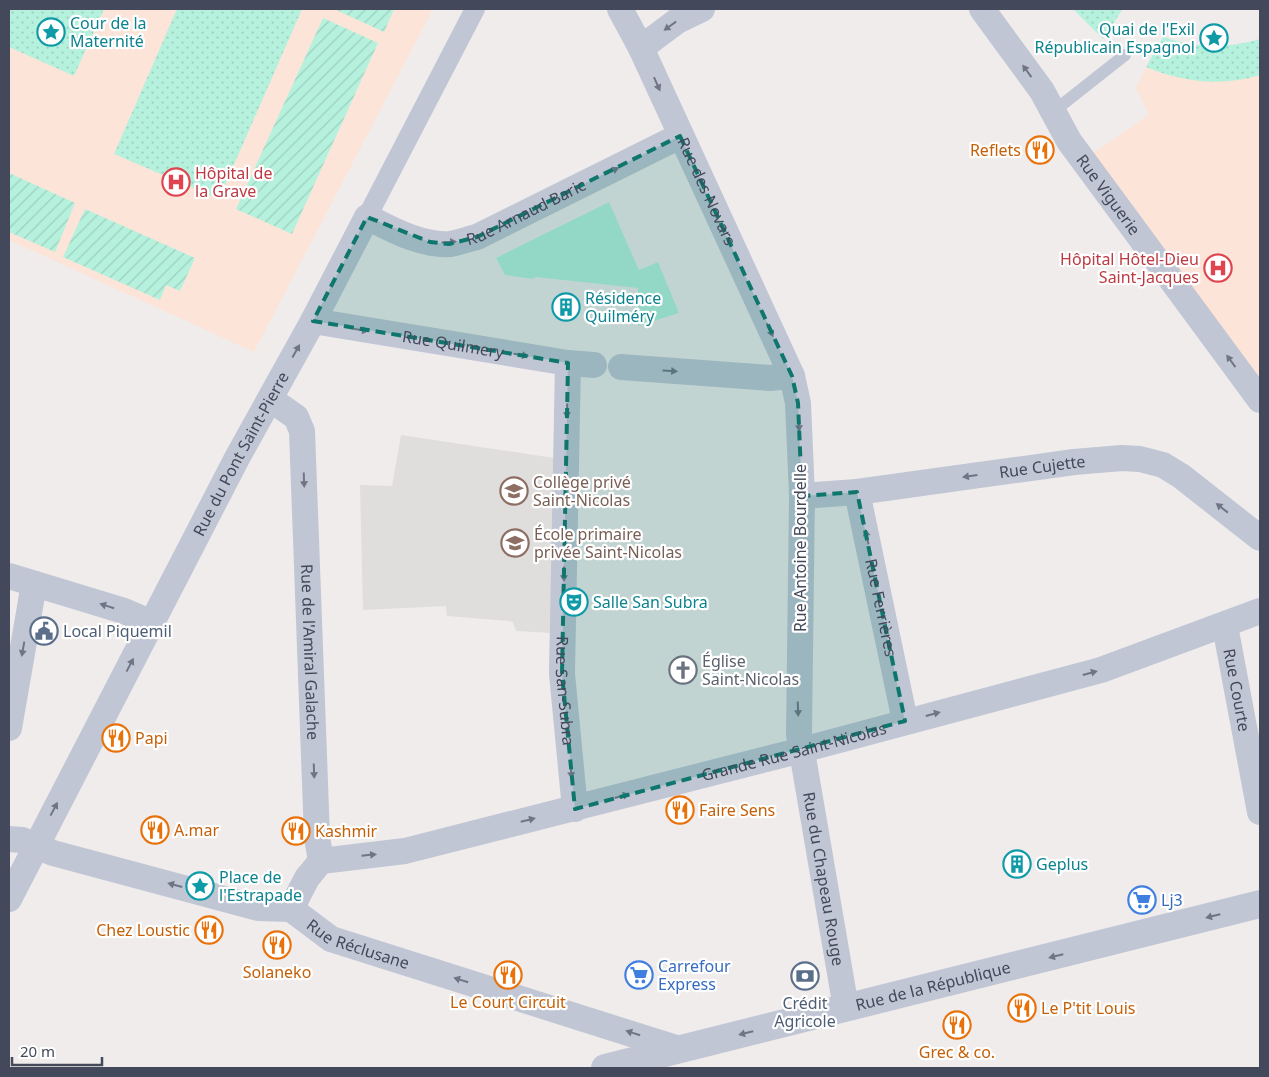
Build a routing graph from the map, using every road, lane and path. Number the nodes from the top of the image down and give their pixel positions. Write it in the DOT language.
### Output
graph roads {
  1 [pos="475,9"];
  2 [pos="620,9"];
  3 [pos="702,9"];
  4 [pos="982,9"];
  5 [pos="641,48"];
  6 [pos="1125,55"];
  7 [pos="1054,111"];
  8 [pos="680,136"];
  9 [pos="367,217"];
  10 [pos="313,321"];
  11 [pos="568,363"];
  12 [pos="594,364"];
  13 [pos="621,367"];
  14 [pos="792,376"];
  15 [pos="270,399"];
  16 [pos="1260,400"];
  17 [pos="857,492"];
  18 [pos="802,496"];
  19 [pos="1260,538"];
  20 [pos="9,576"];
  21 [pos="34,584"];
  22 [pos="1260,611"];
  23 [pos="152,623"];
  24 [pos="1226,626"];
  25 [pos="905,721"];
  26 [pos="9,728"];
  27 [pos="802,750"];
  28 [pos="575,808"];
  29 [pos="1260,812"];
  30 [pos="9,839"];
  31 [pos="36,845"];
  32 [pos="321,861"];
  33 [pos="9,899"];
  34 [pos="1260,904"];
  35 [pos="291,909"];
  36 [pos="846,1008"];
  37 [pos="679,1049"];
  38 [pos="606,1068"];
  1 -- 9 [label="street, Rue du Pont Saint-Pierre"];
  2 -- 5 [label="street, Rue des Novars"];
  3 -- 5 [label="street, one-way"];
  7 -- 4 [label="street, Rue Viguerie, one-way"];
  5 -- 8 [label="street, Rue des Novars, one-way"];
  6 -- 7 [label="lane"];
  16 -- 7 [label="street, Rue Viguerie, one-way"];
  9 -- 8 [label="street, Rue Arnaud Baric, one-way"];
  8 -- 14 [label="street, Rue des Novars, one-way"];
  9 -- 10 [label="street, Rue du Pont Saint-Pierre"];
  10 -- 11 [label="street, Rue Quilmery, one-way"];
  15 -- 10 [label="street, Rue du Pont Saint-Pierre, one-way"];
  11 -- 12 [label="street, Rue Quilmery"];
  11 -- 28 [label="street, Rue San-Subra, one-way"];
  13 -- 14 [label="street, one-way"];
  14 -- 18 [label="street, Rue Antoine Bourdelle, one-way"];
  15 -- 23 [label="street, Rue du Pont Saint-Pierre"];
  15 -- 32 [label="street, Rue de l'Amiral Galache, one-way"];
  17 -- 18 [label="street, Rue Cujette"];
  19 -- 17 [label="street, Rue Cujette, one-way"];
  25 -- 17 [label="street, Rue Ferrières, one-way"];
  18 -- 27 [label="street, Rue Antoine Bourdelle, one-way"];
  20 -- 21 [label="street"];
  23 -- 21 [label="street, one-way"];
  21 -- 26 [label="street, one-way"];
  22 -- 24 [label="street, Grande Rue Saint-Nicolas"];
  31 -- 23 [label="street, Rue du Pont Saint-Pierre, one-way"];
  25 -- 24 [label="street, Grande Rue Saint-Nicolas, one-way"];
  24 -- 29 [label="street, Rue Courte"];
  25 -- 27 [label="street, Grande Rue Saint-Nicolas"];
  28 -- 27 [label="street, Grande Rue Saint-Nicolas, one-way"];
  27 -- 36 [label="street, Rue du Chapeau Rouge"];
  32 -- 28 [label="street, Grande Rue Saint-Nicolas, one-way"];
  30 -- 31 [label="street, Rue Réclusane"];
  31 -- 33 [label="street, Rue du Pont Saint-Pierre"];
  35 -- 31 [label="street, Rue Réclusane, one-way"];
  32 -- 35 [label="street"];
  34 -- 36 [label="street, Rue de la République, one-way"];
  37 -- 35 [label="street, Rue Réclusane, one-way"];
  36 -- 37 [label="street, Rue de la République, one-way"];
  37 -- 38 [label="street, Rue de la République"];
}
